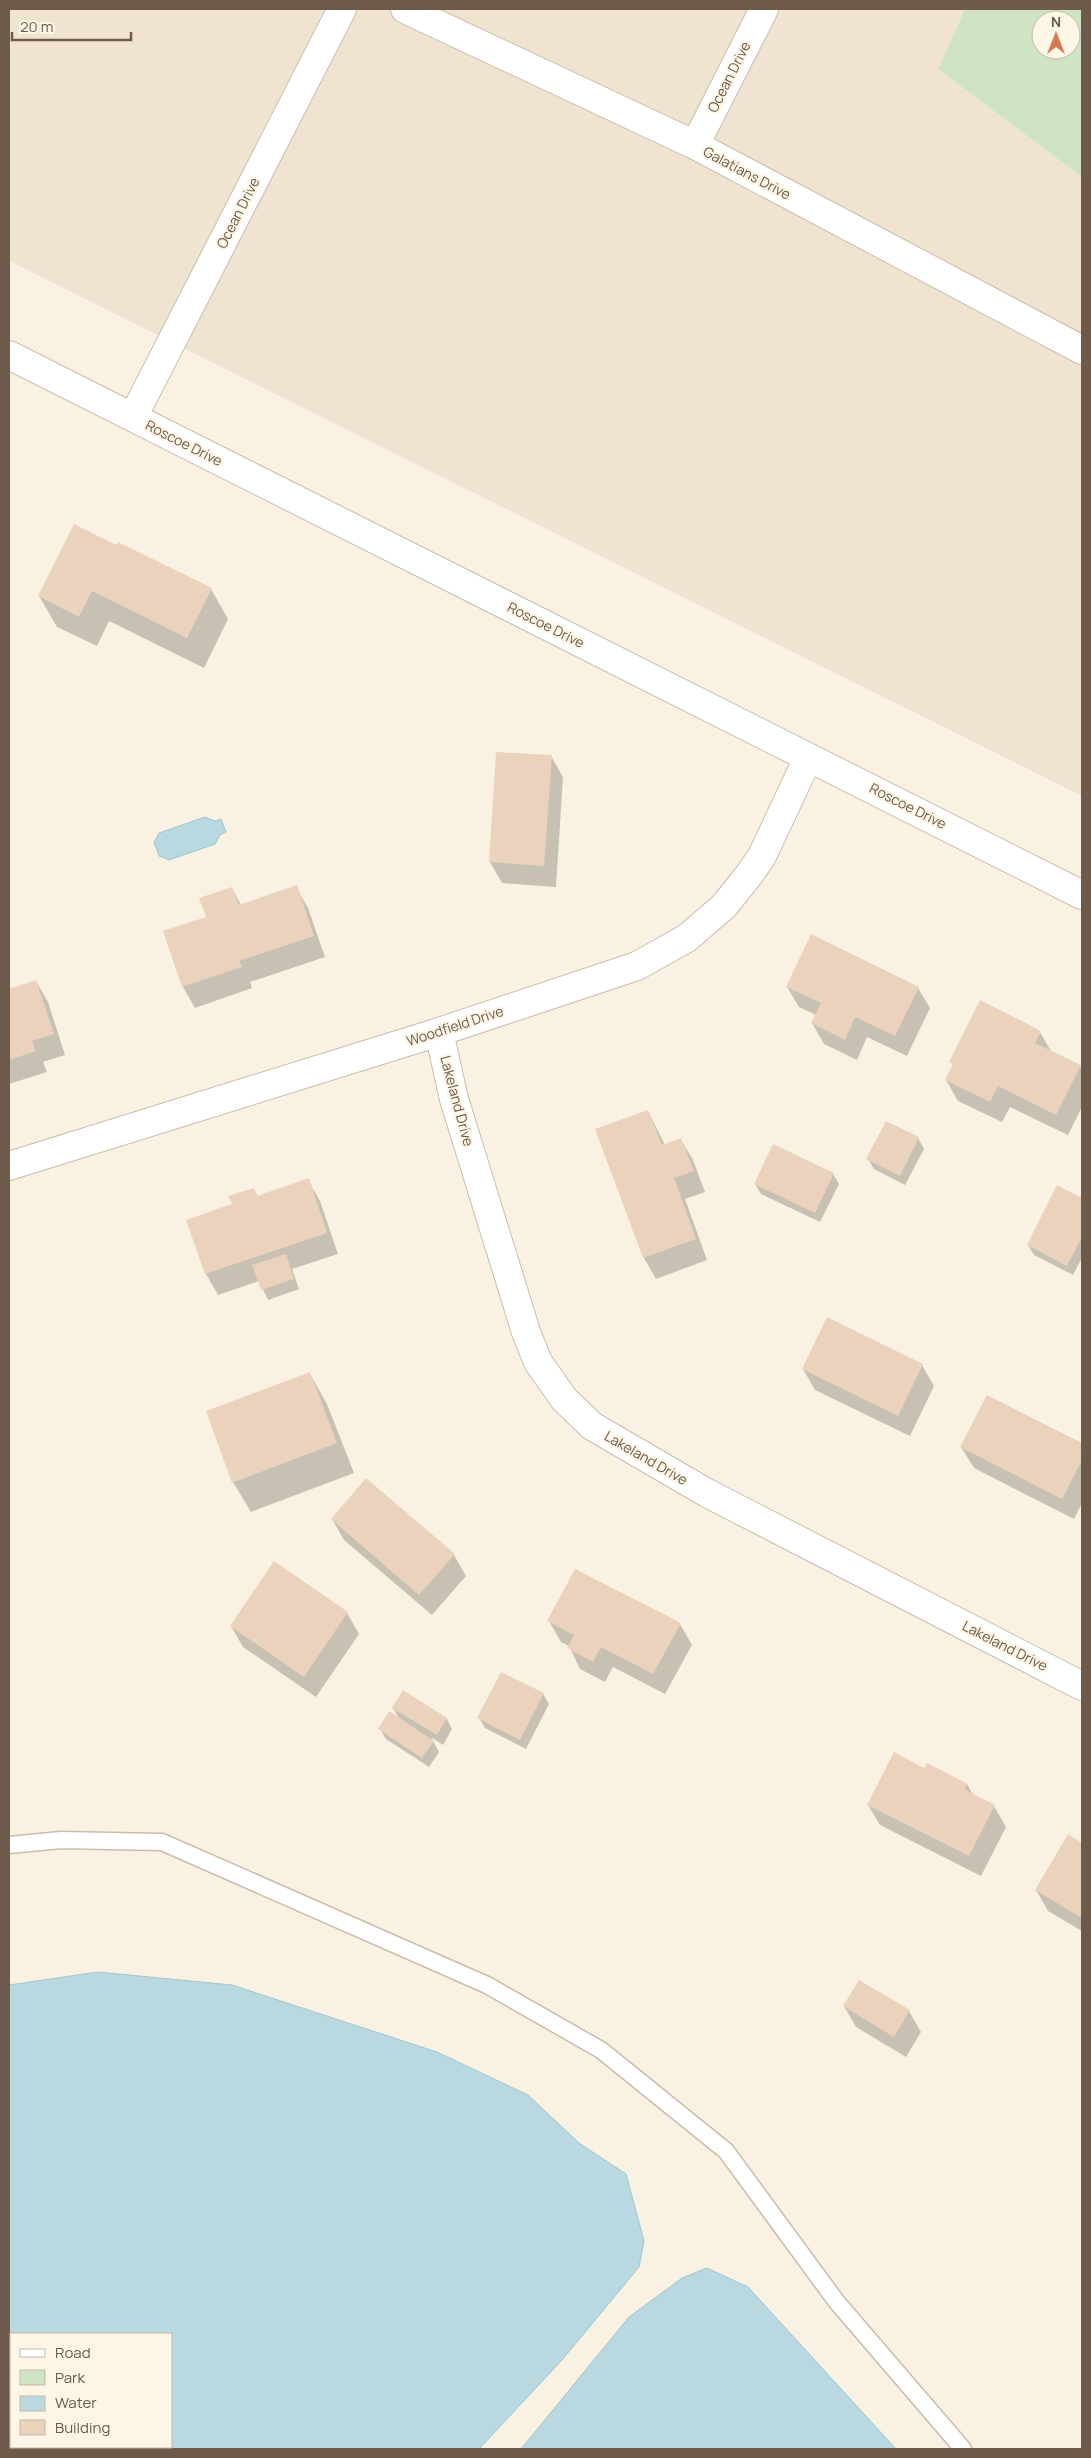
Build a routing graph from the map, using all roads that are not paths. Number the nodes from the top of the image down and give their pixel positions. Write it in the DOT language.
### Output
graph roads {
  1 [pos="342,9"];
  2 [pos="405,9"];
  3 [pos="764,9"];
  4 [pos="695,145"];
  5 [pos="1082,350"];
  6 [pos="9,355"];
  7 [pos="133,417"];
  8 [pos="808,758"];
  9 [pos="1082,895"];
  10 [pos="439,1032"];
  11 [pos="9,1166"];
  12 [pos="1082,1686"];
  13 [pos="9,1845"];
  14 [pos="963,2449"];
  1 -- 7 [label="street, Ocean Drive"];
  2 -- 4 [label="street, Galatians Drive"];
  3 -- 4 [label="street, Ocean Drive"];
  4 -- 5 [label="street, Galatians Drive"];
  6 -- 7 [label="street, Roscoe Drive"];
  7 -- 8 [label="street, Roscoe Drive"];
  8 -- 9 [label="street, Roscoe Drive"];
  8 -- 10 [label="street, Woodfield Drive"];
  10 -- 11 [label="street, Woodfield Drive"];
  10 -- 12 [label="street, Lakeland Drive"];
  13 -- 14 [label="lane"];
}
